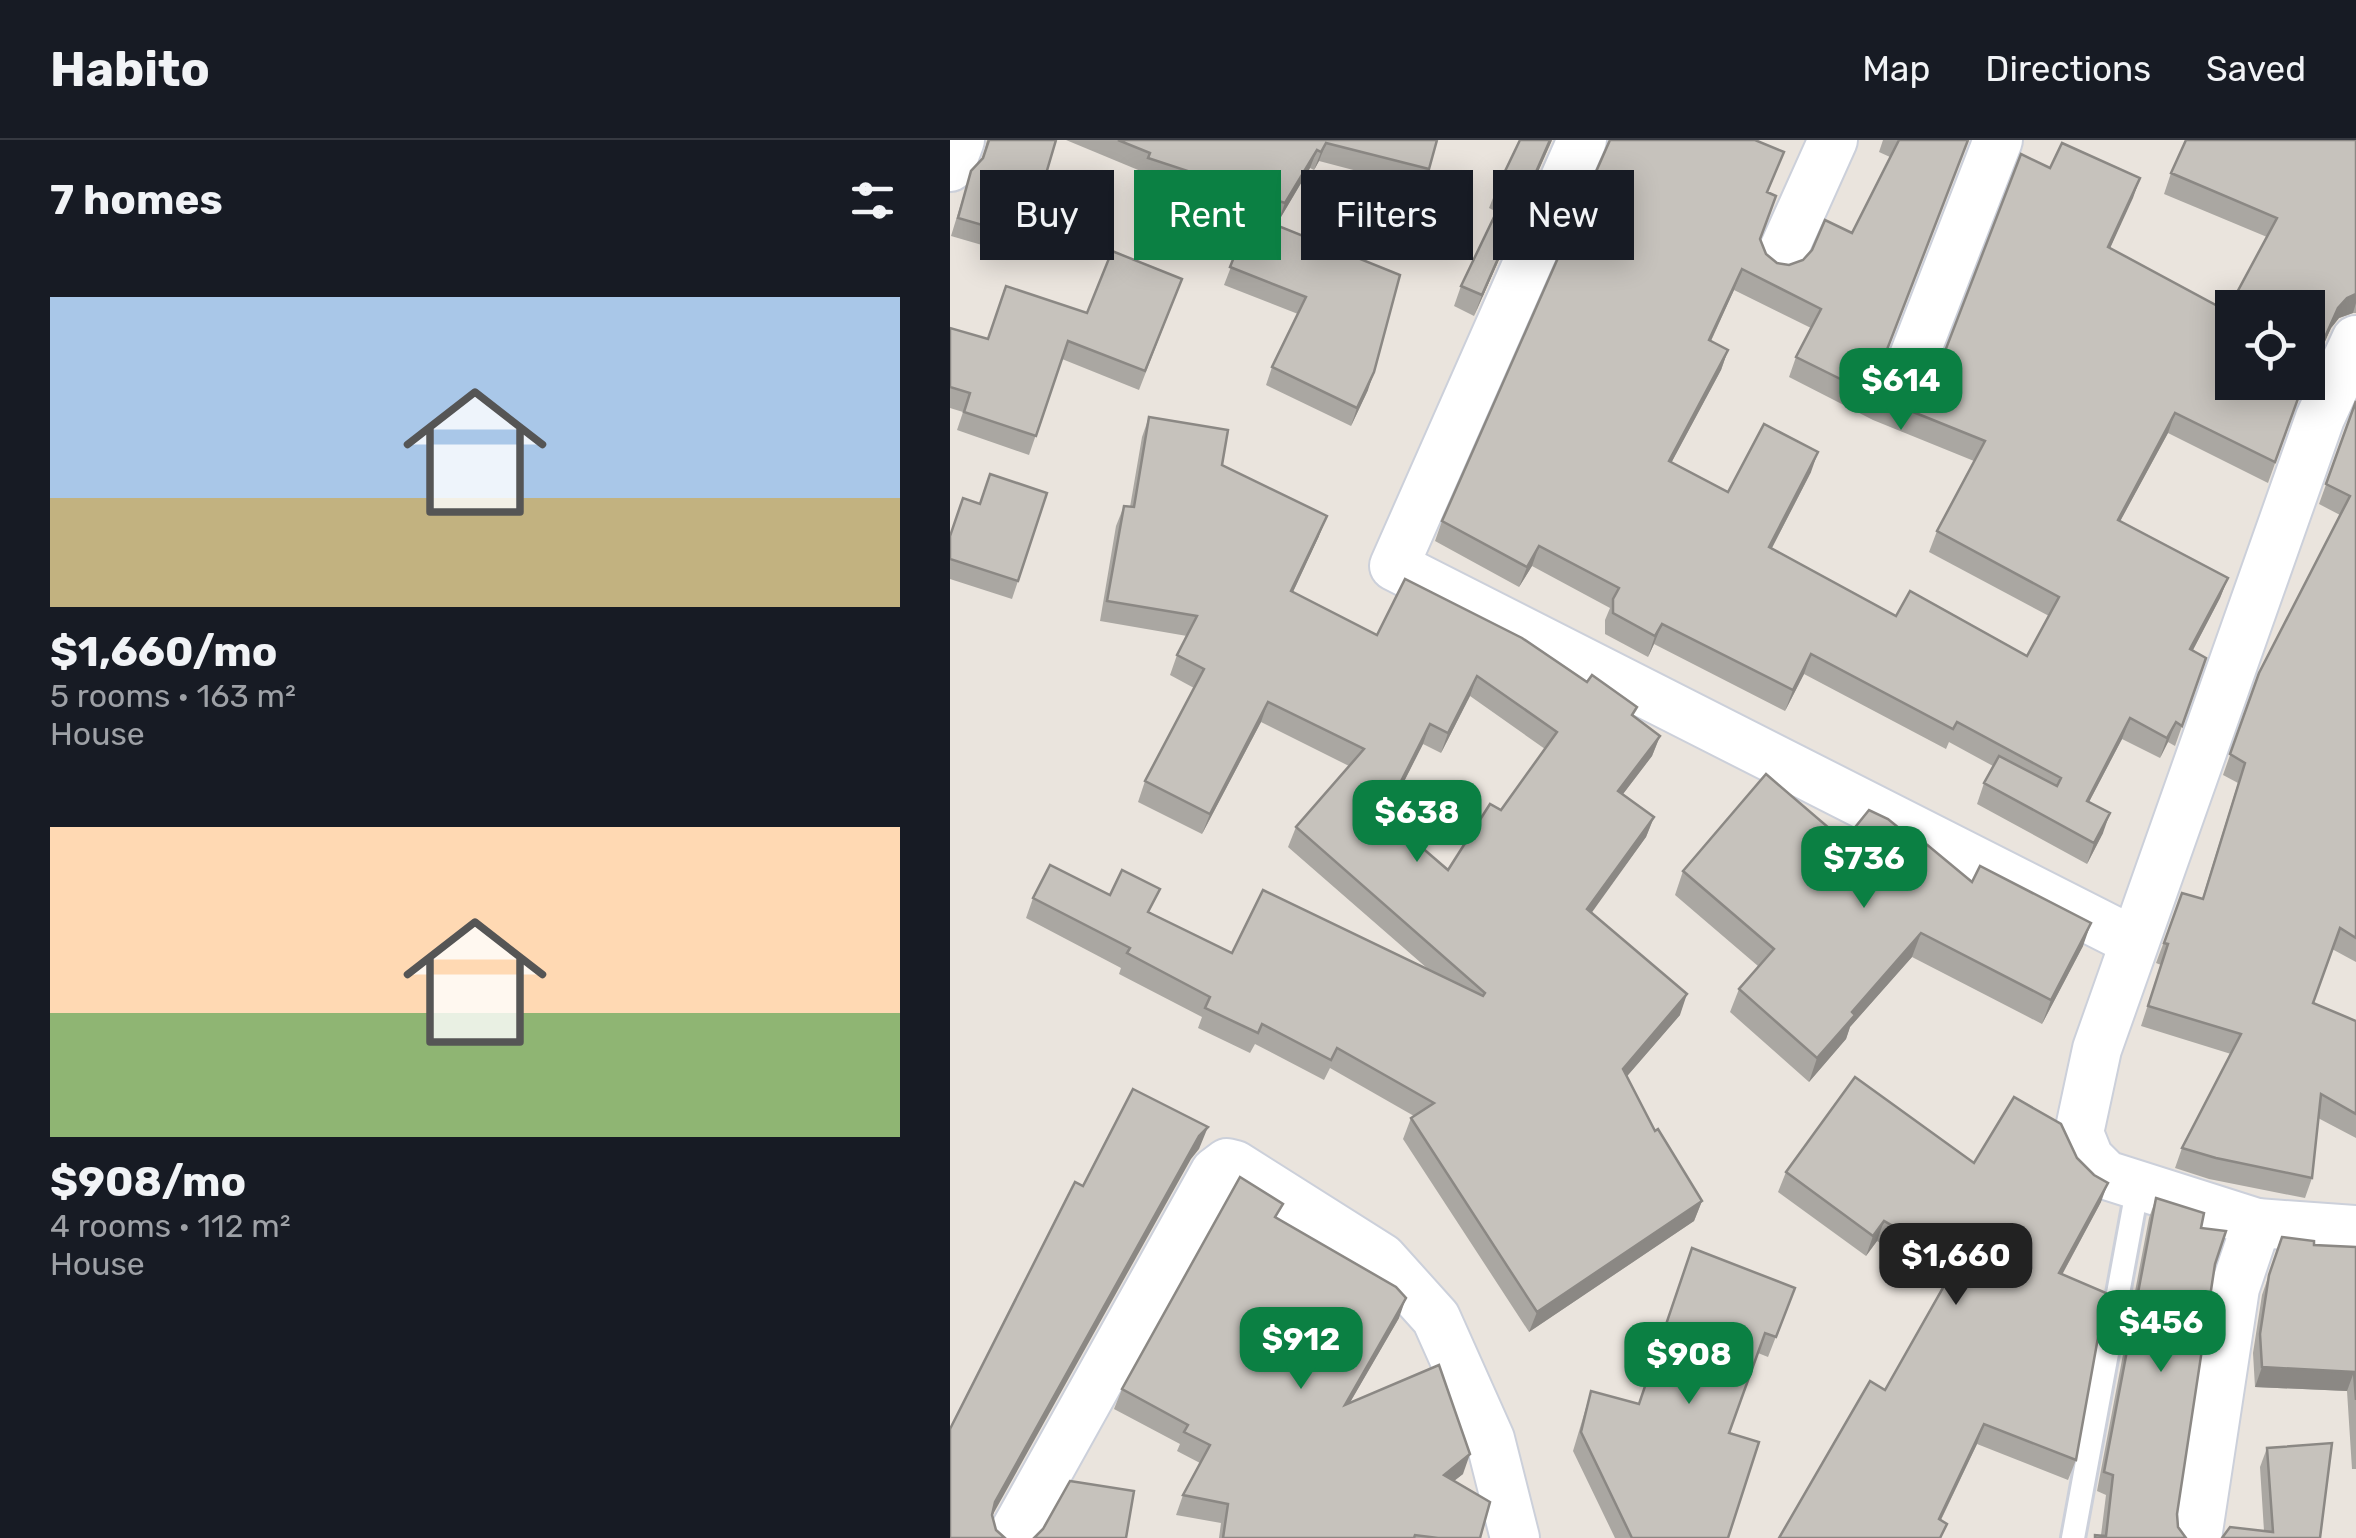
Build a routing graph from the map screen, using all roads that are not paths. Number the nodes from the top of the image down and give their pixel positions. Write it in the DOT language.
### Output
graph roads {
  1 [pos="960,140"];
  2 [pos="1582,140"];
  3 [pos="1832,140"];
  4 [pos="1998,140"];
  5 [pos="950,167"];
  6 [pos="1780,258"];
  7 [pos="2356,340"];
  8 [pos="1904,382"];
  9 [pos="2133,941"];
  10 [pos="2138,1186"];
  11 [pos="2257,1224"];
  12 [pos="2356,1230"];
  13 [pos="1011,1538"];
  14 [pos="1515,1538"];
  15 [pos="2073,1538"];
  16 [pos="2197,1538"];
  1 -- 5 [label="street"];
  2 -- 9 [label="street"];
  3 -- 6 [label="street"];
  4 -- 8 [label="street"];
  7 -- 9 [label="street"];
  9 -- 10 [label="street"];
  10 -- 11 [label="street"];
  10 -- 15 [label="lane"];
  11 -- 12 [label="street"];
  11 -- 16 [label="street"];
  13 -- 14 [label="street"];
}
